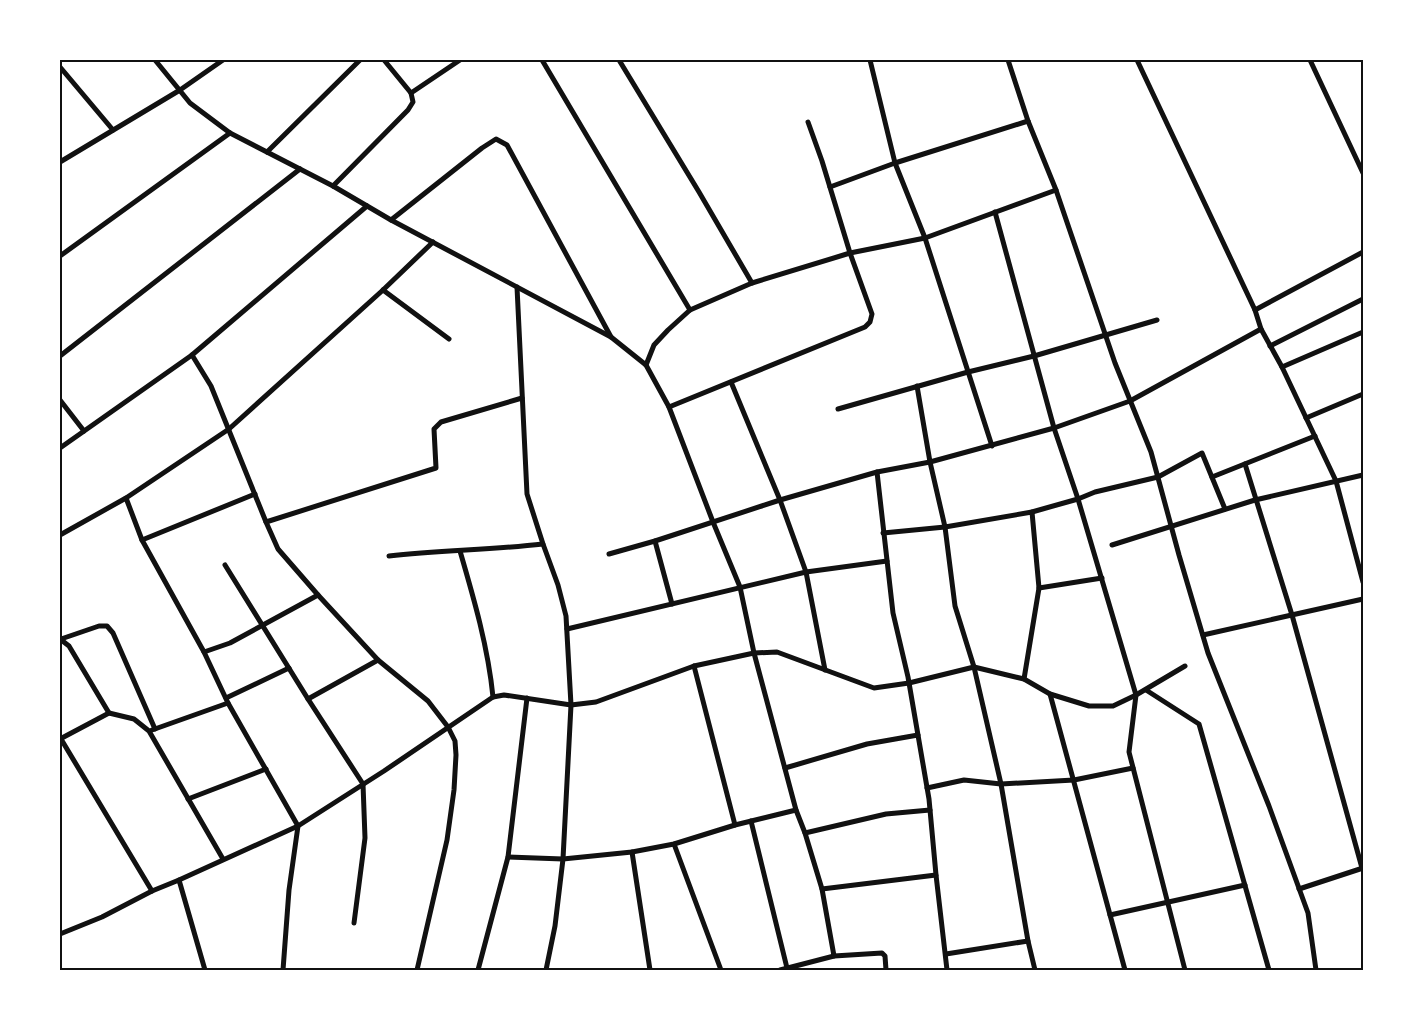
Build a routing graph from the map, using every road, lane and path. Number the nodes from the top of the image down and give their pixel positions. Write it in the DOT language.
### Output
graph roads {
  1 [pos="155,60"];
  2 [pos="223,60"];
  3 [pos="360,60"];
  4 [pos="384,60"];
  5 [pos="460,60"];
  6 [pos="542,60"];
  7 [pos="619,60"];
  8 [pos="870,60"];
  9 [pos="1008,60"];
  10 [pos="1138,60"];
  11 [pos="1310,60"];
  12 [pos="60,67"];
  13 [pos="180,90"];
  14 [pos="410,93"];
  15 [pos="1028,121"];
  16 [pos="808,122"];
  17 [pos="113,130"];
  18 [pos="230,133"];
  19 [pos="267,152"];
  20 [pos="60,162"];
  21 [pos="895,163"];
  22 [pos="300,169"];
  23 [pos="1363,173"];
  24 [pos="333,186"];
  25 [pos="830,187"];
  26 [pos="1056,190"];
  27 [pos="367,206"];
  28 [pos="995,212"];
  29 [pos="391,220"];
  30 [pos="925,238"];
  31 [pos="432,242"];
  32 [pos="1363,252"];
  33 [pos="850,253"];
  34 [pos="60,256"];
  35 [pos="752,284"];
  36 [pos="517,287"];
  37 [pos="384,290"];
  38 [pos="1363,299"];
  39 [pos="690,310"];
  40 [pos="1255,310"];
  41 [pos="1157,320"];
  42 [pos="1261,329"];
  43 [pos="1363,332"];
  44 [pos="1105,334"];
  45 [pos="611,337"];
  46 [pos="449,339"];
  47 [pos="1270,346"];
  48 [pos="60,356"];
  49 [pos="192,356"];
  50 [pos="1034,356"];
  51 [pos="646,365"];
  52 [pos="1282,367"];
  53 [pos="968,372"];
  54 [pos="731,382"];
  55 [pos="917,386"];
  56 [pos="1363,394"];
  57 [pos="522,398"];
  58 [pos="60,400"];
  59 [pos="1130,400"];
  60 [pos="669,407"];
  61 [pos="838,409"];
  62 [pos="1306,418"];
  63 [pos="1054,428"];
  64 [pos="229,429"];
  65 [pos="84,431"];
  66 [pos="1315,436"];
  67 [pos="992,446"];
  68 [pos="60,448"];
  69 [pos="930,462"];
  70 [pos="1245,464"];
  71 [pos="877,472"];
  72 [pos="1363,475"];
  73 [pos="1158,477"];
  74 [pos="1212,477"];
  75 [pos="1336,481"];
  76 [pos="255,494"];
  77 [pos="126,498"];
  78 [pos="1078,499"];
  79 [pos="780,500"];
  80 [pos="1255,500"];
  81 [pos="1225,509"];
  82 [pos="1032,512"];
  83 [pos="266,522"];
  84 [pos="713,522"];
  85 [pos="1171,526"];
  86 [pos="945,527"];
  87 [pos="883,532"];
  88 [pos="60,535"];
  89 [pos="142,540"];
  90 [pos="655,541"];
  91 [pos="542,544"];
  92 [pos="1112,545"];
  93 [pos="460,551"];
  94 [pos="608,554"];
  95 [pos="389,556"];
  96 [pos="887,561"];
  97 [pos="225,565"];
  98 [pos="806,572"];
  99 [pos="1102,578"];
  100 [pos="1363,582"];
  101 [pos="740,587"];
  102 [pos="1039,588"];
  103 [pos="318,595"];
  104 [pos="1363,599"];
  105 [pos="672,604"];
  106 [pos="1292,615"];
  107 [pos="262,625"];
  108 [pos="567,629"];
  109 [pos="1203,635"];
  110 [pos="60,639"];
  111 [pos="204,652"];
  112 [pos="754,653"];
  113 [pos="378,660"];
  114 [pos="694,666"];
  115 [pos="1185,666"];
  116 [pos="289,668"];
  117 [pos="974,668"];
  118 [pos="825,670"];
  119 [pos="1024,679"];
  120 [pos="909,682"];
  121 [pos="1146,690"];
  122 [pos="1050,694"];
  123 [pos="1136,695"];
  124 [pos="493,697"];
  125 [pos="527,698"];
  126 [pos="308,699"];
  127 [pos="227,700"];
  128 [pos="571,705"];
  129 [pos="109,713"];
  130 [pos="448,727"];
  131 [pos="152,730"];
  132 [pos="918,735"];
  133 [pos="60,739"];
  134 [pos="785,768"];
  135 [pos="1133,768"];
  136 [pos="266,769"];
  137 [pos="1074,780"];
  138 [pos="364,784"];
  139 [pos="1001,784"];
  140 [pos="927,788"];
  141 [pos="188,799"];
  142 [pos="796,810"];
  143 [pos="930,810"];
  144 [pos="751,821"];
  145 [pos="735,825"];
  146 [pos="298,826"];
  147 [pos="805,833"];
  148 [pos="674,844"];
  149 [pos="632,852"];
  150 [pos="508,857"];
  151 [pos="223,859"];
  152 [pos="563,859"];
  153 [pos="1363,868"];
  154 [pos="936,875"];
  155 [pos="180,880"];
  156 [pos="1245,885"];
  157 [pos="822,889"];
  158 [pos="1298,889"];
  159 [pos="152,891"];
  160 [pos="1168,902"];
  161 [pos="1110,915"];
  162 [pos="354,923"];
  163 [pos="60,934"];
  164 [pos="1028,942"];
  165 [pos="946,954"];
  166 [pos="834,956"];
  167 [pos="787,968"];
  168 [pos="205,970"];
  169 [pos="283,970"];
  170 [pos="417,970"];
  171 [pos="478,970"];
  172 [pos="546,970"];
  173 [pos="650,970"];
  174 [pos="721,970"];
  175 [pos="780,970"];
  176 [pos="886,970"];
  177 [pos="948,970"];
  178 [pos="1035,970"];
  179 [pos="1125,970"];
  180 [pos="1186,970"];
  181 [pos="1269,970"];
  182 [pos="1316,970"];
  1 -- 13 [label="street"];
  2 -- 13 [label="street"];
  3 -- 19 [label="street"];
  4 -- 14 [label="street"];
  5 -- 14 [label="street"];
  6 -- 39 [label="street"];
  7 -- 35 [label="street"];
  8 -- 21 [label="street"];
  9 -- 15 [label="street"];
  10 -- 40 [label="street"];
  11 -- 23 [label="street"];
  12 -- 17 [label="street"];
  13 -- 17 [label="street"];
  13 -- 18 [label="street"];
  14 -- 24 [label="street"];
  15 -- 21 [label="street"];
  15 -- 26 [label="street"];
  16 -- 25 [label="street"];
  17 -- 20 [label="street"];
  18 -- 19 [label="street"];
  18 -- 34 [label="street"];
  19 -- 22 [label="street"];
  21 -- 25 [label="street"];
  21 -- 30 [label="street"];
  22 -- 24 [label="street"];
  22 -- 48 [label="street"];
  24 -- 27 [label="street"];
  25 -- 33 [label="street"];
  26 -- 28 [label="street"];
  26 -- 44 [label="street"];
  27 -- 29 [label="street"];
  27 -- 49 [label="street"];
  28 -- 30 [label="street"];
  28 -- 50 [label="street"];
  29 -- 31 [label="street"];
  29 -- 45 [label="street"];
  30 -- 33 [label="street"];
  30 -- 53 [label="street"];
  31 -- 36 [label="street"];
  31 -- 37 [label="street"];
  32 -- 40 [label="street"];
  33 -- 35 [label="street"];
  33 -- 54 [label="street"];
  35 -- 39 [label="street"];
  36 -- 45 [label="street"];
  36 -- 57 [label="street"];
  37 -- 46 [label="street"];
  37 -- 64 [label="street"];
  38 -- 47 [label="street"];
  39 -- 51 [label="street"];
  40 -- 42 [label="street"];
  41 -- 44 [label="street"];
  42 -- 47 [label="street"];
  42 -- 59 [label="street"];
  43 -- 52 [label="street"];
  44 -- 50 [label="street"];
  44 -- 59 [label="street"];
  45 -- 51 [label="street"];
  47 -- 52 [label="street"];
  49 -- 64 [label="street"];
  49 -- 65 [label="street"];
  50 -- 53 [label="street"];
  50 -- 63 [label="street"];
  51 -- 60 [label="street"];
  52 -- 62 [label="street"];
  53 -- 55 [label="street"];
  53 -- 67 [label="street"];
  54 -- 60 [label="street"];
  54 -- 79 [label="street"];
  55 -- 61 [label="street"];
  55 -- 69 [label="street"];
  56 -- 62 [label="street"];
  57 -- 83 [label="street"];
  57 -- 91 [label="street"];
  58 -- 65 [label="street"];
  59 -- 63 [label="street"];
  59 -- 73 [label="street"];
  60 -- 84 [label="street"];
  62 -- 66 [label="street"];
  63 -- 67 [label="street"];
  63 -- 78 [label="street"];
  64 -- 76 [label="street"];
  64 -- 77 [label="street"];
  65 -- 68 [label="street"];
  66 -- 70 [label="street"];
  66 -- 75 [label="street"];
  67 -- 69 [label="street"];
  69 -- 71 [label="street"];
  69 -- 86 [label="street"];
  70 -- 74 [label="street"];
  70 -- 80 [label="street"];
  71 -- 79 [label="street"];
  71 -- 87 [label="street"];
  72 -- 75 [label="street"];
  73 -- 74 [label="street"];
  73 -- 78 [label="street"];
  73 -- 85 [label="street"];
  74 -- 81 [label="street"];
  75 -- 80 [label="street"];
  75 -- 100 [label="street"];
  76 -- 83 [label="street"];
  76 -- 89 [label="street"];
  77 -- 88 [label="street"];
  77 -- 89 [label="street"];
  78 -- 82 [label="street"];
  78 -- 99 [label="street"];
  79 -- 84 [label="street"];
  79 -- 98 [label="street"];
  80 -- 81 [label="street"];
  80 -- 106 [label="street"];
  81 -- 85 [label="street"];
  82 -- 86 [label="street"];
  82 -- 102 [label="street"];
  83 -- 103 [label="street"];
  84 -- 90 [label="street"];
  84 -- 101 [label="street"];
  85 -- 92 [label="street"];
  85 -- 109 [label="street"];
  86 -- 87 [label="street"];
  86 -- 117 [label="street"];
  87 -- 96 [label="street"];
  89 -- 111 [label="street"];
  90 -- 94 [label="street"];
  90 -- 105 [label="street"];
  91 -- 93 [label="street"];
  91 -- 108 [label="street"];
  93 -- 95 [label="street"];
  93 -- 124 [label="street"];
  96 -- 98 [label="street"];
  96 -- 120 [label="street"];
  97 -- 107 [label="street"];
  98 -- 101 [label="street"];
  98 -- 118 [label="street"];
  99 -- 102 [label="street"];
  99 -- 123 [label="street"];
  101 -- 105 [label="street"];
  101 -- 112 [label="street"];
  102 -- 119 [label="street"];
  103 -- 107 [label="street"];
  103 -- 113 [label="street"];
  104 -- 106 [label="street"];
  105 -- 108 [label="street"];
  106 -- 109 [label="street"];
  106 -- 153 [label="street"];
  107 -- 111 [label="street"];
  107 -- 116 [label="street"];
  108 -- 128 [label="street"];
  109 -- 158 [label="street"];
  110 -- 129 [label="street"];
  110 -- 131 [label="street"];
  111 -- 127 [label="street"];
  112 -- 114 [label="street"];
  112 -- 118 [label="street"];
  112 -- 134 [label="street"];
  113 -- 126 [label="street"];
  113 -- 130 [label="street"];
  114 -- 128 [label="street"];
  114 -- 145 [label="street"];
  115 -- 121 [label="street"];
  116 -- 126 [label="street"];
  116 -- 127 [label="street"];
  117 -- 119 [label="street"];
  117 -- 120 [label="street"];
  117 -- 139 [label="street"];
  118 -- 120 [label="street"];
  119 -- 122 [label="street"];
  120 -- 132 [label="street"];
  121 -- 123 [label="street"];
  121 -- 156 [label="street"];
  122 -- 123 [label="street"];
  122 -- 137 [label="street"];
  123 -- 135 [label="street"];
  124 -- 125 [label="street"];
  124 -- 130 [label="street"];
  125 -- 128 [label="street"];
  125 -- 150 [label="street"];
  126 -- 138 [label="street"];
  127 -- 131 [label="street"];
  127 -- 136 [label="street"];
  128 -- 152 [label="street"];
  129 -- 131 [label="street"];
  129 -- 133 [label="street"];
  130 -- 138 [label="street"];
  130 -- 170 [label="street"];
  131 -- 141 [label="street"];
  132 -- 134 [label="street"];
  132 -- 140 [label="street"];
  133 -- 159 [label="street"];
  134 -- 142 [label="street"];
  135 -- 137 [label="street"];
  135 -- 160 [label="street"];
  136 -- 141 [label="street"];
  136 -- 146 [label="street"];
  137 -- 139 [label="street"];
  137 -- 161 [label="street"];
  138 -- 146 [label="street"];
  138 -- 162 [label="street"];
  139 -- 140 [label="street"];
  139 -- 164 [label="street"];
  140 -- 143 [label="street"];
  141 -- 151 [label="street"];
  142 -- 144 [label="street"];
  142 -- 147 [label="street"];
  143 -- 147 [label="street"];
  143 -- 154 [label="street"];
  144 -- 145 [label="street"];
  144 -- 167 [label="street"];
  145 -- 148 [label="street"];
  146 -- 151 [label="street"];
  146 -- 169 [label="street"];
  147 -- 157 [label="street"];
  148 -- 149 [label="street"];
  148 -- 174 [label="street"];
  149 -- 152 [label="street"];
  149 -- 173 [label="street"];
  150 -- 152 [label="street"];
  150 -- 171 [label="street"];
  151 -- 155 [label="street"];
  152 -- 172 [label="street"];
  153 -- 158 [label="street"];
  154 -- 157 [label="street"];
  154 -- 165 [label="street"];
  155 -- 159 [label="street"];
  155 -- 168 [label="street"];
  156 -- 160 [label="street"];
  156 -- 181 [label="street"];
  157 -- 166 [label="street"];
  158 -- 182 [label="street"];
  159 -- 163 [label="street"];
  160 -- 161 [label="street"];
  160 -- 180 [label="street"];
  161 -- 179 [label="street"];
  164 -- 165 [label="street"];
  164 -- 178 [label="street"];
  165 -- 177 [label="street"];
  166 -- 167 [label="street"];
  166 -- 176 [label="street"];
  167 -- 175 [label="street"];
}
